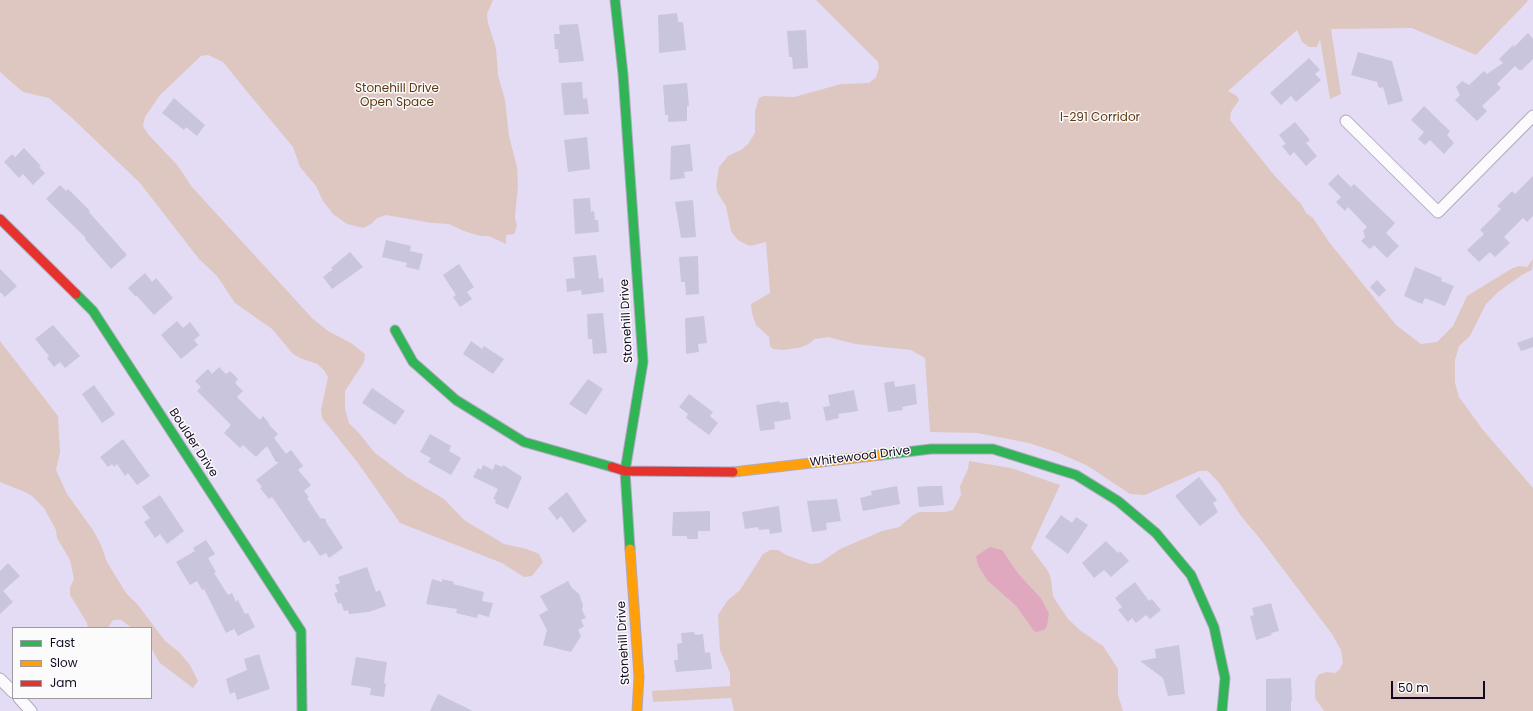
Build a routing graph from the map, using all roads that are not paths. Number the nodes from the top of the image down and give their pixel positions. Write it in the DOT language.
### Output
graph roads {
  1 [pos="615,0"];
  2 [pos="1533,116"];
  3 [pos="1346,121"];
  4 [pos="0,219"];
  5 [pos="395,330"];
  6 [pos="625,471"];
  7 [pos="0,679"];
  8 [pos="12,691"];
  9 [pos="19,699"];
  10 [pos="31,711"];
  11 [pos="302,711"];
  12 [pos="636,711"];
  13 [pos="1222,711"];
  1 -- 6 [label="street, Stonehill Drive"];
  2 -- 3 [label="street"];
  4 -- 11 [label="street, Boulder Drive"];
  5 -- 6 [label="street, Whitewood Drive"];
  6 -- 12 [label="street, Stonehill Drive"];
  6 -- 13 [label="street, Whitewood Drive"];
  7 -- 8 [label="street"];
  9 -- 10 [label="street"];
}
